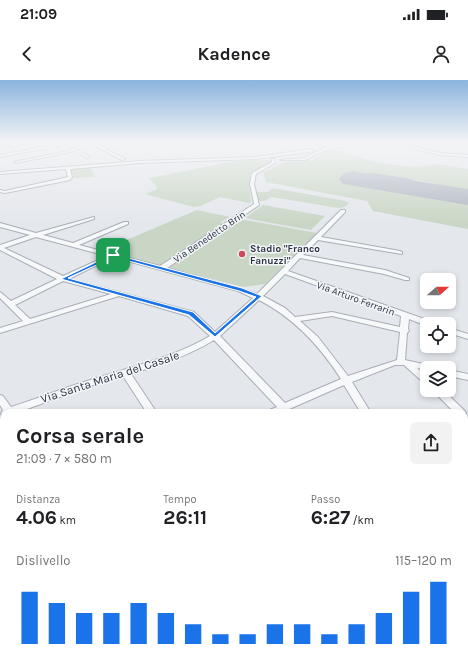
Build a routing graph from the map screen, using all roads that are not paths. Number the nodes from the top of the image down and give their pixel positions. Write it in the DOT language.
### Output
graph roads {
  1 [pos="49,169"];
  2 [pos="68,169"];
  3 [pos="261,169"];
  4 [pos="25,171"];
  5 [pos="0,173"];
  6 [pos="0,191"];
  7 [pos="344,211"];
  8 [pos="92,218"];
  9 [pos="126,223"];
  10 [pos="0,225"];
  11 [pos="39,234"];
  12 [pos="317,238"];
  13 [pos="75,244"];
  14 [pos="0,247"];
  15 [pos="400,254"];
  16 [pos="113,255"];
  17 [pos="298,256"];
  18 [pos="161,269"];
  19 [pos="283,271"];
  20 [pos="64,279"];
  21 [pos="407,279"];
  22 [pos="0,294"];
  23 [pos="119,294"];
  24 [pos="259,296"];
  25 [pos="10,304"];
  26 [pos="405,315"];
  27 [pos="295,319"];
  28 [pos="420,320"];
  29 [pos="28,322"];
  30 [pos="0,331"];
  31 [pos="405,331"];
  32 [pos="456,333"];
  33 [pos="215,336"];
  34 [pos="468,337"];
  35 [pos="401,362"];
  36 [pos="420,366"];
  37 [pos="125,372"];
  38 [pos="456,374"];
  39 [pos="420,375"];
  40 [pos="468,377"];
  41 [pos="347,380"];
  42 [pos="444,397"];
  43 [pos="0,398"];
  44 [pos="284,408"];
  45 [pos="4,409"];
  46 [pos="17,409"];
  47 [pos="149,409"];
  48 [pos="364,409"];
  49 [pos="457,409"];
  1 -- 4 [label="street"];
  2 -- 6 [label="street"];
  3 -- 18 [label="street, Via Benedetto Brin"];
  4 -- 5 [label="street"];
  7 -- 12 [label="street, Via Santa Maria del Casale"];
  8 -- 11 [label="street"];
  9 -- 13 [label="street"];
  10 -- 11 [label="street, Via Benedetto Brin"];
  11 -- 13 [label="street, Via Benedetto Brin"];
  11 -- 14 [label="street"];
  12 -- 15 [label="street"];
  12 -- 17 [label="street, Via Santa Maria del Casale"];
  13 -- 16 [label="street, Via Benedetto Brin"];
  14 -- 20 [label="street"];
  16 -- 18 [label="street, Via Benedetto Brin"];
  16 -- 20 [label="street"];
  17 -- 19 [label="street, Via Santa Maria del Casale"];
  17 -- 21 [label="street"];
  18 -- 24 [label="street, Via Benedetto Brin"];
  19 -- 24 [label="street, Via Santa Maria del Casale"];
  19 -- 26 [label="street, Via Arturo Ferrarin"];
  20 -- 23 [label="street"];
  20 -- 25 [label="street"];
  22 -- 25 [label="street"];
  23 -- 29 [label="street"];
  23 -- 33 [label="street"];
  24 -- 27 [label="street, Via Benedetto Brin"];
  24 -- 33 [label="street, Via Santa Maria del Casale"];
  25 -- 29 [label="street"];
  26 -- 28 [label="street, Via Arturo Ferrarin"];
  26 -- 31 [label="street"];
  27 -- 31 [label="street"];
  27 -- 41 [label="street, Via Benedetto Brin"];
  29 -- 30 [label="street"];
  31 -- 35 [label="street"];
  32 -- 34 [label="street"];
  33 -- 37 [label="street, Via Santa Maria del Casale"];
  33 -- 44 [label="street"];
  35 -- 36 [label="street"];
  35 -- 39 [label="street"];
  35 -- 41 [label="street"];
  37 -- 46 [label="street, Via Santa Maria del Casale"];
  37 -- 47 [label="street"];
  38 -- 40 [label="street"];
  41 -- 44 [label="street"];
  41 -- 48 [label="street, Via Benedetto Brin"];
  42 -- 49 [label="street"];
  43 -- 45 [label="street"];
}
